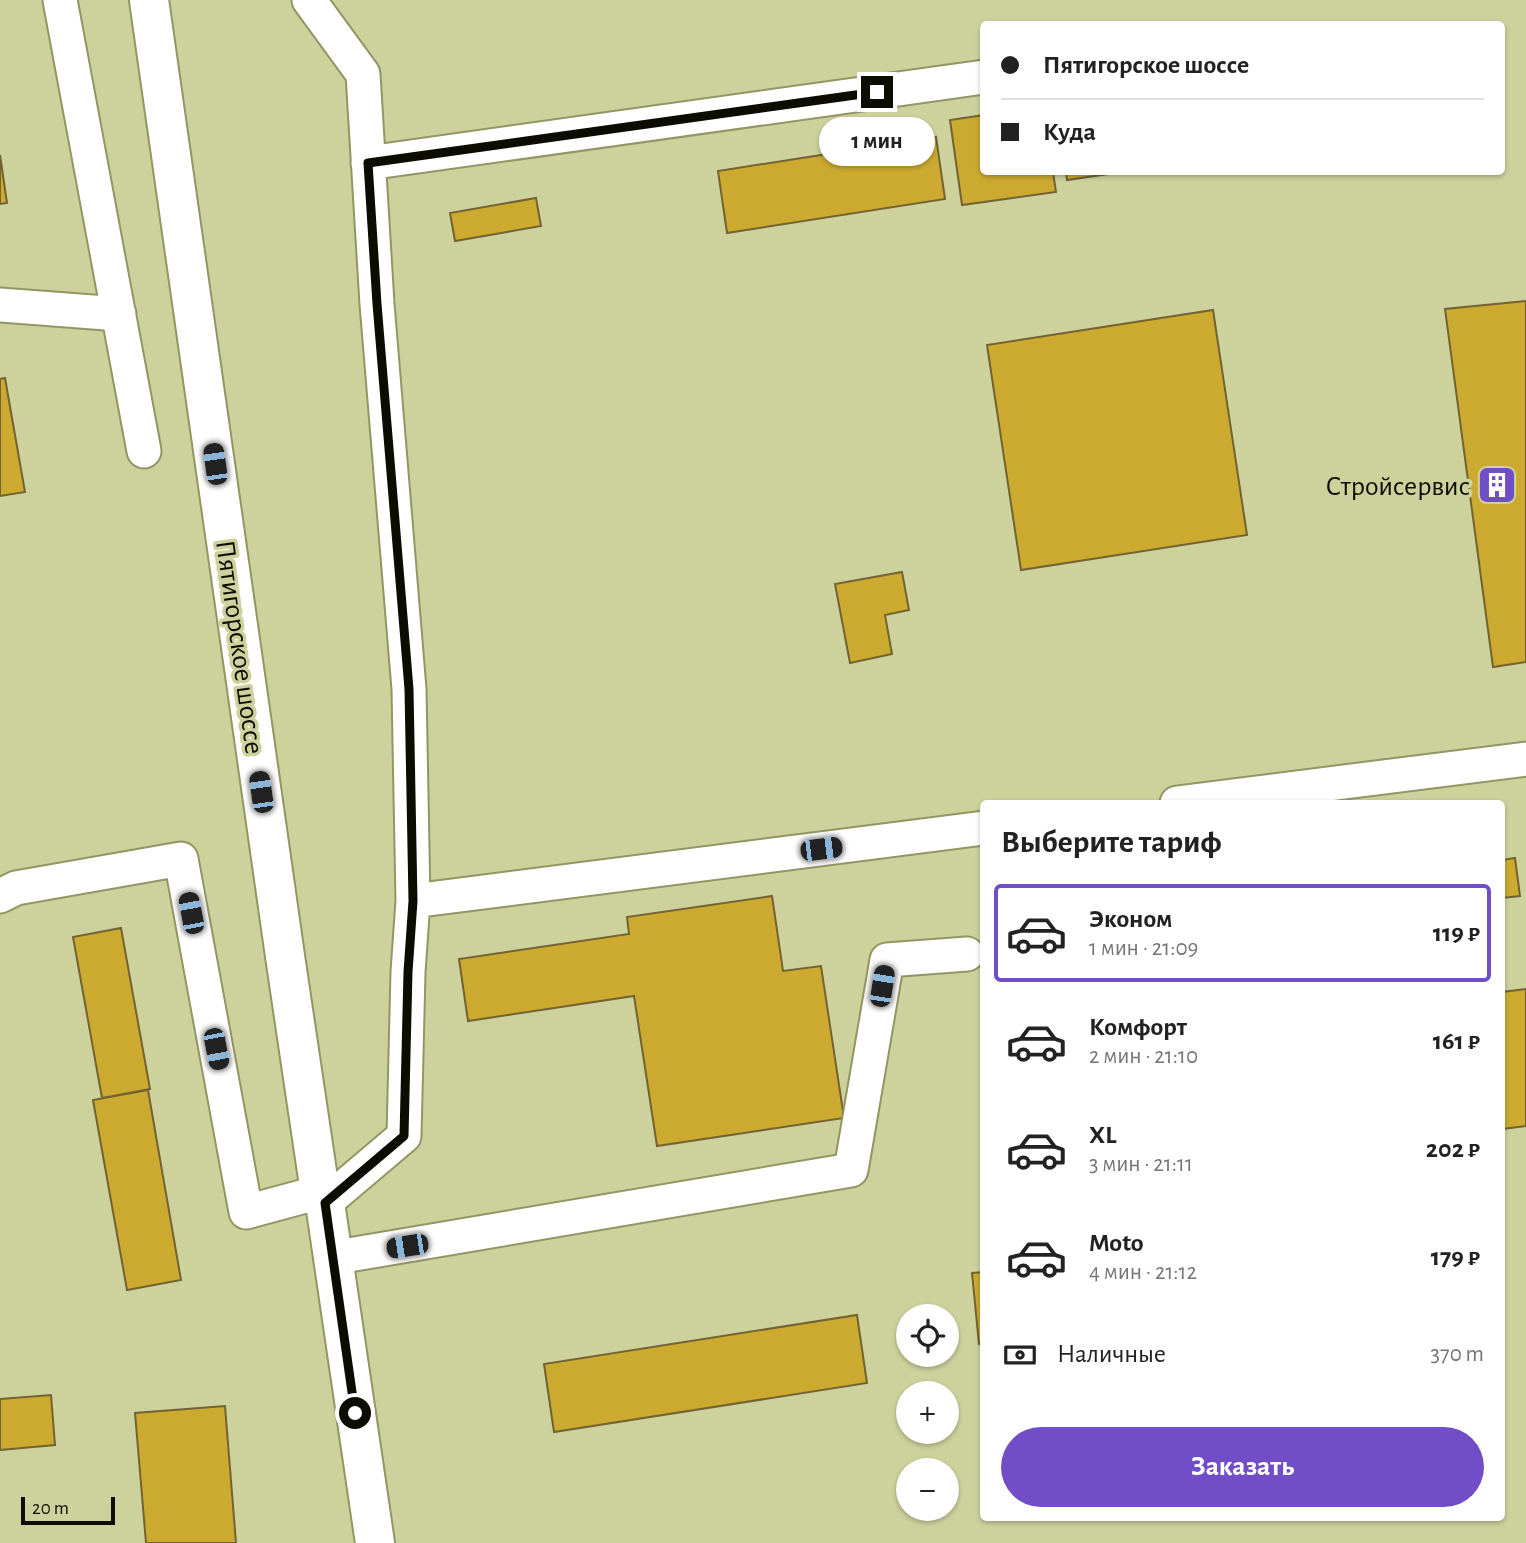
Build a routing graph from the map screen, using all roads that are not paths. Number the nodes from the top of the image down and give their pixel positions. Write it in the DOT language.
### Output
graph roads {
  1 [pos="60,0"];
  2 [pos="149,0"];
  3 [pos="309,0"];
  4 [pos="980,78"];
  5 [pos="368,163"];
  6 [pos="0,305"];
  7 [pos="119,314"];
  8 [pos="144,451"];
  9 [pos="1526,759"];
  10 [pos="1201,800"];
  11 [pos="980,829"];
  12 [pos="0,896"];
  13 [pos="413,901"];
  14 [pos="967,954"];
  15 [pos="323,1198"];
  16 [pos="331,1258"];
  17 [pos="374,1543"];
  1 -- 7 [label="lane"];
  2 -- 15 [label="main road, Пятигорское шоссе"];
  3 -- 5 [label="lane"];
  4 -- 5 [label="lane"];
  5 -- 13 [label="lane"];
  6 -- 7 [label="lane"];
  7 -- 8 [label="lane"];
  9 -- 10 [label="lane"];
  11 -- 13 [label="lane"];
  12 -- 15 [label="lane"];
  13 -- 15 [label="lane"];
  14 -- 16 [label="lane"];
  15 -- 16 [label="main road, Пятигорское шоссе"];
  16 -- 17 [label="main road, Пятигорское шоссе"];
}
